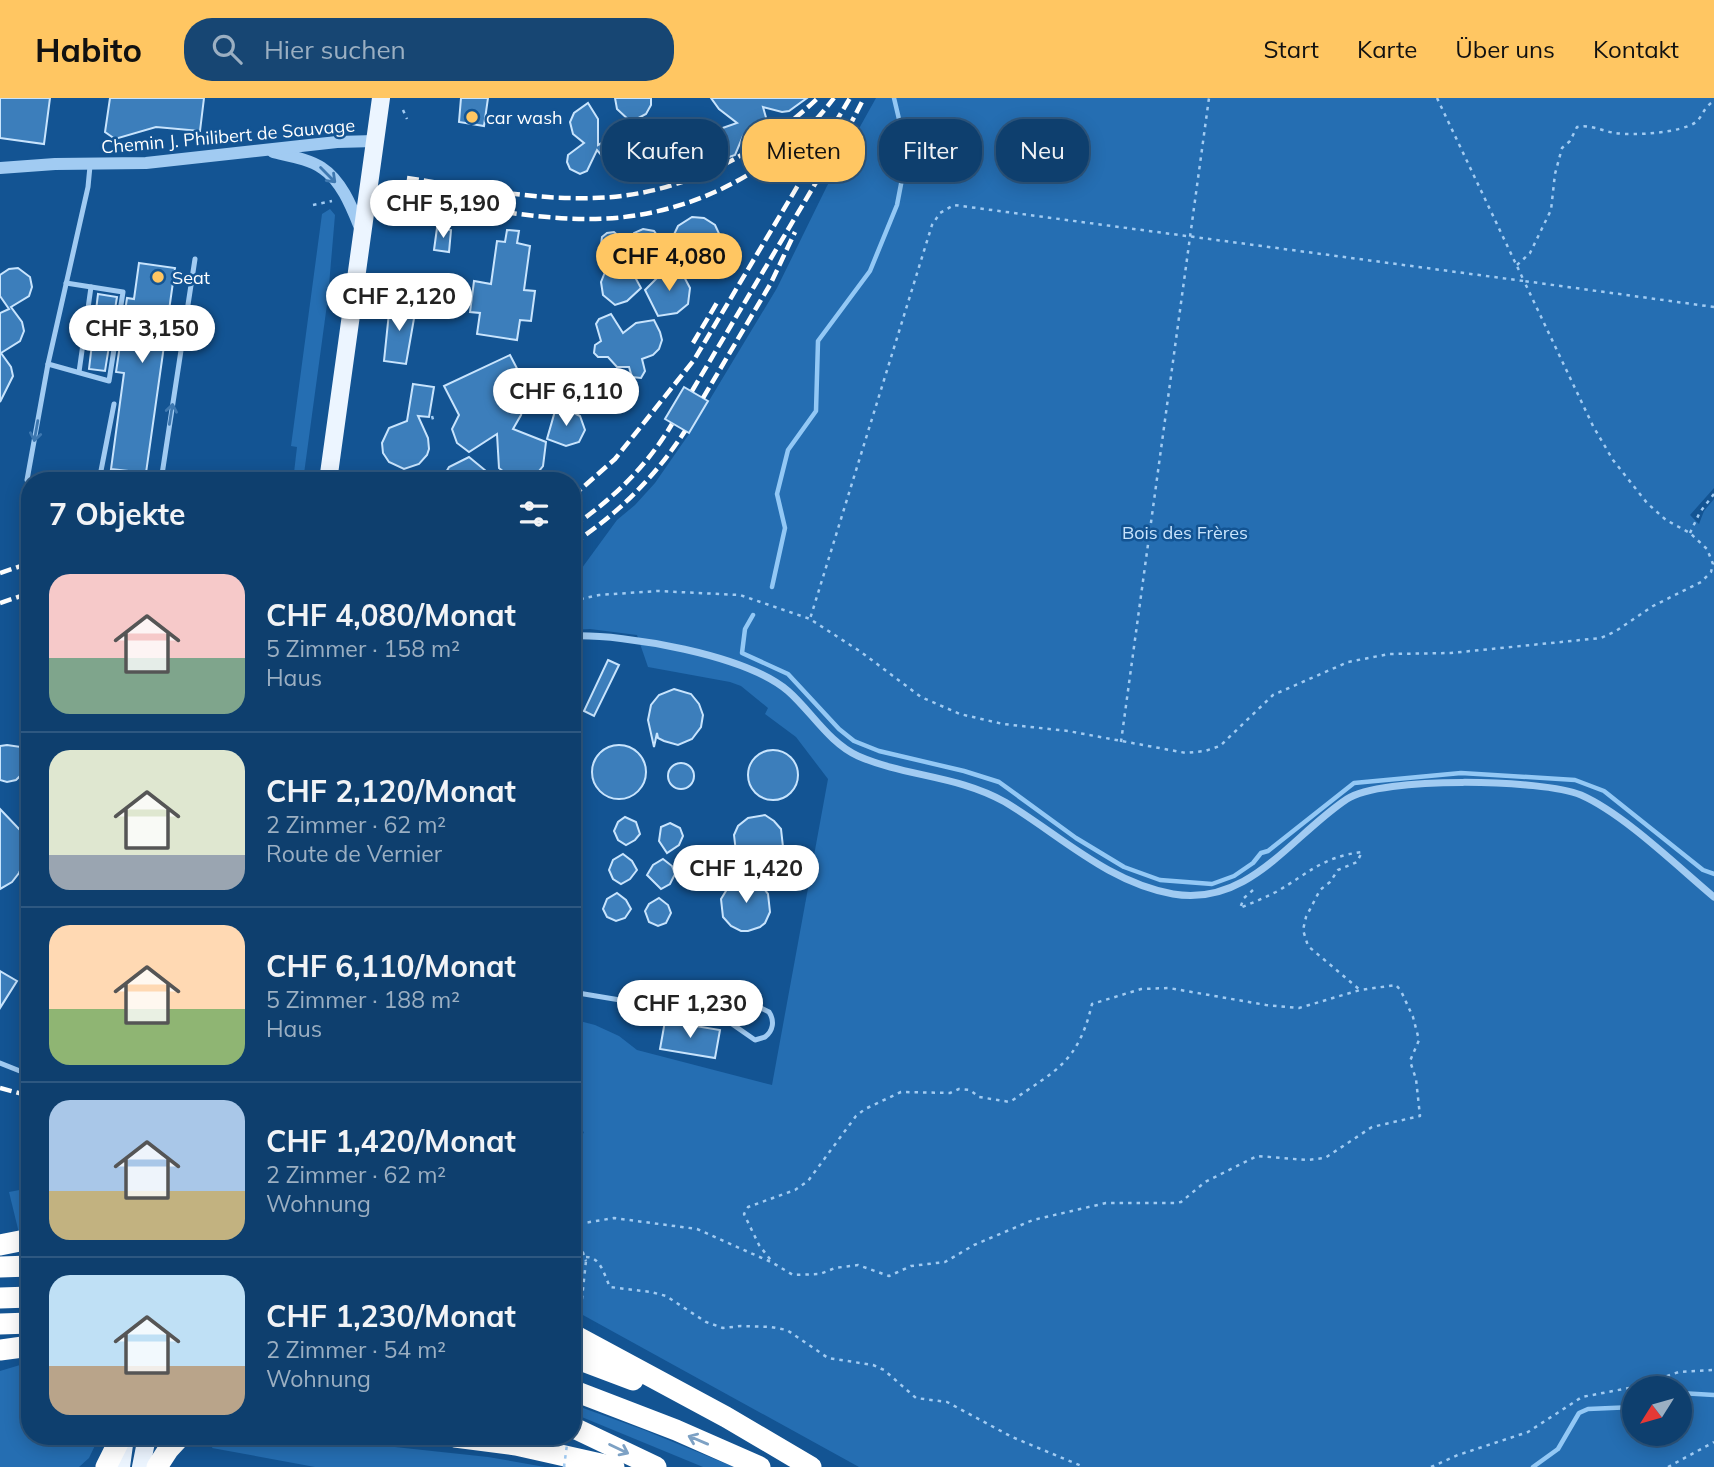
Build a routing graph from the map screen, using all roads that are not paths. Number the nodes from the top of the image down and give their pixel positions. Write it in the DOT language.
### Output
graph roads {
  1 [pos="381,98"];
  2 [pos="375,141"];
  3 [pos="266,150"];
  4 [pos="90,165"];
  5 [pos="0,168"];
  6 [pos="362,232"];
  7 [pos="195,259"];
  8 [pos="66,283"];
  9 [pos="91,287"];
  10 [pos="48,364"];
  11 [pos="79,372"];
  12 [pos="114,404"];
  13 [pos="28,472"];
  14 [pos="101,472"];
  15 [pos="162,472"];
  16 [pos="329,472"];
  17 [pos="581,636"];
  18 [pos="1714,897"];
  19 [pos="581,994"];
  20 [pos="722,1017"];
  21 [pos="0,1063"];
  22 [pos="21,1071"];
  23 [pos="21,1241"];
  24 [pos="0,1245"];
  25 [pos="21,1266"];
  26 [pos="0,1267"];
  27 [pos="21,1297"];
  28 [pos="0,1298"];
  29 [pos="21,1323"];
  30 [pos="0,1324"];
  31 [pos="581,1339"];
  32 [pos="21,1347"];
  33 [pos="0,1350"];
  34 [pos="581,1361"];
  35 [pos="581,1394"];
  36 [pos="726,1417"];
  37 [pos="581,1431"];
  38 [pos="118,1445"];
  39 [pos="122,1445"];
  40 [pos="145,1445"];
  41 [pos="173,1445"];
  42 [pos="520,1445"];
  43 [pos="655,1465"];
  44 [pos="106,1467"];
  45 [pos="121,1467"];
  46 [pos="141,1467"];
  47 [pos="157,1467"];
  48 [pos="614,1467"];
  49 [pos="760,1467"];
  50 [pos="811,1467"];
  1 -- 2 [label="main road"];
  2 -- 3 [label="street, Chemin J. Philibert de Sauvage"];
  2 -- 6 [label="main road"];
  3 -- 4 [label="street, Chemin J. Philibert de Sauvage"];
  3 -- 6 [label="street, one-way"];
  4 -- 5 [label="street, Chemin J. Philibert de Sauvage"];
  4 -- 8 [label="lane"];
  6 -- 16 [label="main road"];
  15 -- 7 [label="lane, one-way"];
  8 -- 9 [label="lane"];
  8 -- 10 [label="lane"];
  9 -- 11 [label="lane"];
  9 -- 11 [label="lane"];
  10 -- 11 [label="lane"];
  10 -- 13 [label="lane, one-way"];
  12 -- 14 [label="lane"];
  17 -- 18 [label="street"];
  19 -- 20 [label="lane"];
  20 -- 20 [label="lane"];
  21 -- 22 [label="lane"];
  23 -- 24 [label="highway"];
  25 -- 26 [label="highway"];
  27 -- 28 [label="highway"];
  29 -- 30 [label="highway"];
  31 -- 36 [label="highway"];
  32 -- 33 [label="highway"];
  34 -- 36 [label="highway"];
  49 -- 35 [label="highway, one-way"];
  36 -- 50 [label="highway"];
  37 -- 43 [label="highway, one-way"];
  38 -- 44 [label="highway"];
  39 -- 45 [label="main road"];
  40 -- 46 [label="main road"];
  41 -- 47 [label="highway"];
  42 -- 48 [label="highway"];
}
